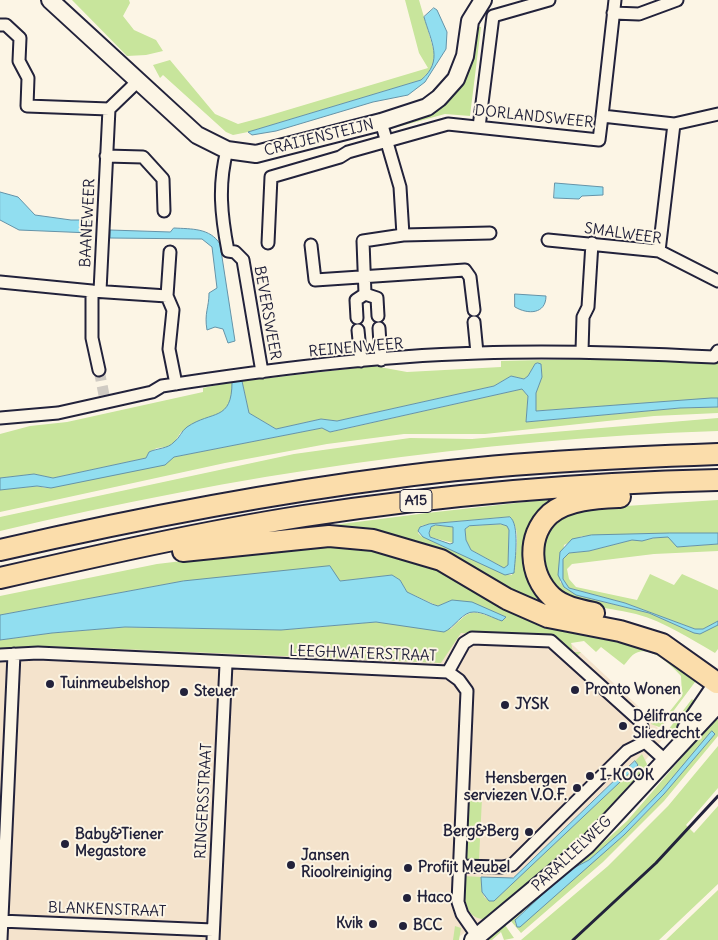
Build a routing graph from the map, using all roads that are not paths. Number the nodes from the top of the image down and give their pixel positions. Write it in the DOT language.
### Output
graph roads {
  1 [pos="50,0"];
  2 [pos="483,0"];
  3 [pos="549,0"];
  4 [pos="615,0"];
  5 [pos="677,0"];
  6 [pos="613,13"];
  7 [pos="0,25"];
  8 [pos="137,82"];
  9 [pos="109,109"];
  10 [pos="718,114"];
  11 [pos="602,116"];
  12 [pos="381,122"];
  13 [pos="674,124"];
  14 [pos="479,127"];
  15 [pos="387,141"];
  16 [pos="227,150"];
  17 [pos="106,156"];
  18 [pos="164,211"];
  19 [pos="490,233"];
  20 [pos="403,235"];
  21 [pos="548,240"];
  22 [pos="268,243"];
  23 [pos="592,243"];
  24 [pos="311,245"];
  25 [pos="659,250"];
  26 [pos="170,252"];
  27 [pos="364,275"];
  28 [pos="718,281"];
  29 [pos="0,282"];
  30 [pos="96,291"];
  31 [pos="366,294"];
  32 [pos="167,296"];
  33 [pos="582,351"];
  34 [pos="718,351"];
  35 [pos="476,353"];
  36 [pos="382,360"];
  37 [pos="361,361"];
  38 [pos="99,370"];
  39 [pos="262,372"];
  40 [pos="176,384"];
  41 [pos="0,418"];
  42 [pos="718,454"];
  43 [pos="718,480"];
  44 [pos="718,490"];
  45 [pos="0,550"];
  46 [pos="118,551"];
  47 [pos="0,578"];
  48 [pos="14,654"];
  49 [pos="0,655"];
  50 [pos="226,664"];
  51 [pos="718,666"];
  52 [pos="448,672"];
  53 [pos="718,683"];
  54 [pos="718,704"];
  55 [pos="646,742"];
  56 [pos="665,760"];
  57 [pos="459,866"];
  58 [pos="1,921"];
  59 [pos="213,935"];
  60 [pos="475,938"];
  61 [pos="1,940"];
  1 -- 8 [label="street, CRAIJENSTEIJN"];
  2 -- 12 [label="street, CRAIJENSTEIJN"];
  3 -- 14 [label="street"];
  4 -- 6 [label="street"];
  5 -- 6 [label="street"];
  6 -- 11 [label="street"];
  7 -- 9 [label="street"];
  8 -- 9 [label="street"];
  8 -- 16 [label="street, CRAIJENSTEIJN"];
  9 -- 17 [label="street, BAANEWEER"];
  10 -- 13 [label="street, DORLANDSWEER"];
  11 -- 13 [label="street, DORLANDSWEER"];
  11 -- 14 [label="street, DORLANDSWEER"];
  12 -- 15 [label="street"];
  12 -- 16 [label="street, CRAIJENSTEIJN"];
  13 -- 25 [label="street"];
  14 -- 15 [label="street, DORLANDSWEER"];
  15 -- 20 [label="street"];
  15 -- 22 [label="street, DORLANDSWEER"];
  16 -- 39 [label="street, BEVERSWEER"];
  17 -- 18 [label="street"];
  17 -- 30 [label="street, BAANEWEER"];
  19 -- 20 [label="street"];
  20 -- 27 [label="street"];
  21 -- 23 [label="street, SMALWEER"];
  23 -- 25 [label="street, SMALWEER"];
  23 -- 33 [label="street"];
  24 -- 27 [label="street"];
  25 -- 28 [label="street, SMALWEER"];
  26 -- 32 [label="street"];
  27 -- 31 [label="street"];
  27 -- 35 [label="street"];
  29 -- 30 [label="street"];
  30 -- 32 [label="street"];
  30 -- 38 [label="street, BAANEWEER"];
  31 -- 36 [label="street"];
  31 -- 37 [label="street"];
  32 -- 40 [label="street"];
  33 -- 34 [label="street, REINENWEER"];
  33 -- 35 [label="street, REINENWEER"];
  35 -- 36 [label="street, REINENWEER"];
  36 -- 37 [label="street, REINENWEER"];
  37 -- 39 [label="street, REINENWEER"];
  39 -- 40 [label="street, REINENWEER"];
  40 -- 41 [label="street, REINENWEER"];
  42 -- 45 [label="highway, A15"];
  43 -- 46 [label="highway, A15"];
  44 -- 51 [label="highway"];
  46 -- 47 [label="highway, A15"];
  46 -- 53 [label="highway, A15"];
  48 -- 49 [label="street, LEEGHWATERSTRAAT"];
  48 -- 50 [label="street, LEEGHWATERSTRAAT"];
  48 -- 58 [label="street"];
  50 -- 52 [label="street, LEEGHWATERSTRAAT"];
  50 -- 59 [label="street, RINGERSSTRAAT"];
  52 -- 55 [label="street"];
  52 -- 57 [label="street, LEEGHWATERSTRAAT"];
  53 -- 56 [label="street, PARALLELWEG"];
  54 -- 56 [label="street, PARALLELWEG"];
  55 -- 56 [label="street"];
  55 -- 57 [label="street"];
  56 -- 60 [label="street, PARALLELWEG"];
  57 -- 60 [label="street, LEEGHWATERSTRAAT"];
  58 -- 59 [label="street, BLANKENSTRAAT"];
  58 -- 61 [label="street"];
}
